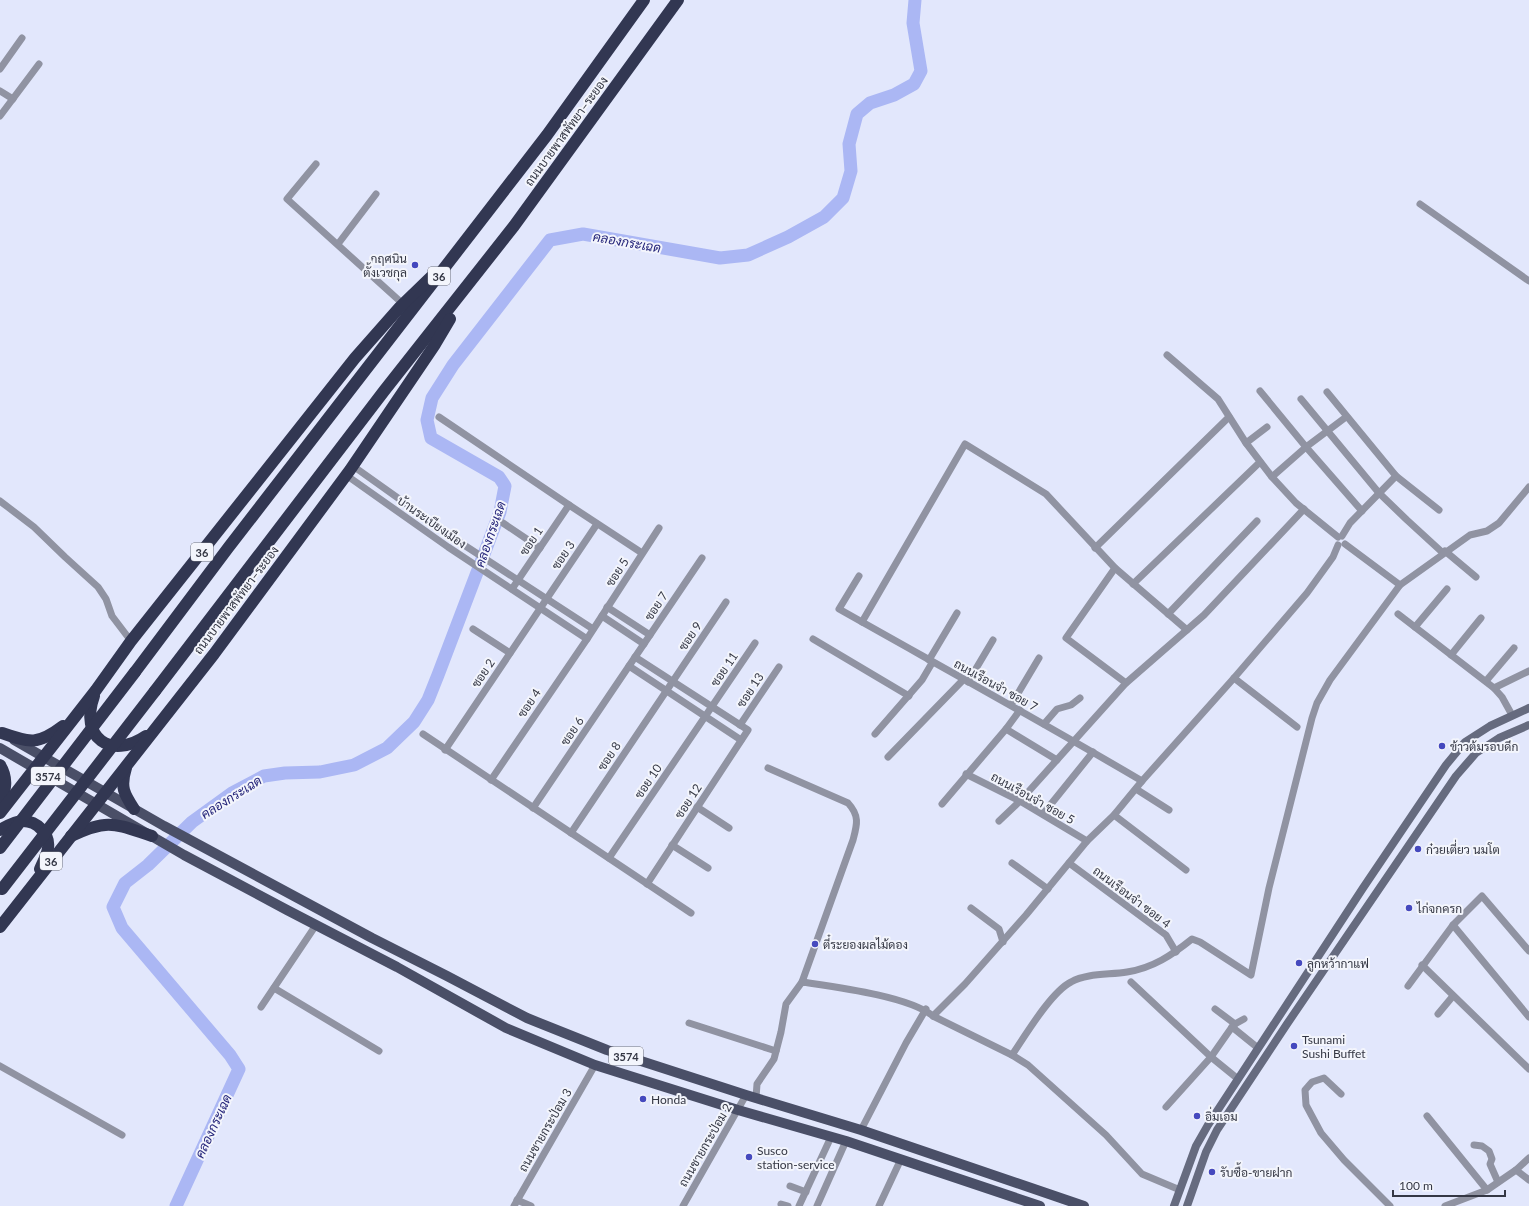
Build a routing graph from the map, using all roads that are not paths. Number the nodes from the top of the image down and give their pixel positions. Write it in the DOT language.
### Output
graph roads {
  1 [pos="643,0"];
  2 [pos="678,0"];
  3 [pos="22,38"];
  4 [pos="39,64"];
  5 [pos="0,68"];
  6 [pos="0,91"];
  7 [pos="13,99"];
  8 [pos="0,116"];
  9 [pos="316,164"];
  10 [pos="376,194"];
  11 [pos="1420,204"];
  12 [pos="338,244"];
  13 [pos="459,250"];
  14 [pos="474,277"];
  15 [pos="1529,281"];
  16 [pos="403,304"];
  17 [pos="1167,355"];
  18 [pos="1260,391"];
  19 [pos="1327,392"];
  20 [pos="1301,399"];
  21 [pos="1229,416"];
  22 [pos="439,417"];
  23 [pos="1346,417"];
  24 [pos="1267,427"];
  25 [pos="1327,430"];
  26 [pos="1246,444"];
  27 [pos="1306,447"];
  28 [pos="1260,462"];
  29 [pos="350,470"];
  30 [pos="1396,476"];
  31 [pos="1272,477"];
  32 [pos="1529,487"];
  33 [pos="1379,493"];
  34 [pos="0,501"];
  35 [pos="569,505"];
  36 [pos="1304,509"];
  37 [pos="1439,510"];
  38 [pos="1362,511"];
  39 [pos="1257,521"];
  40 [pos="503,523"];
  41 [pos="597,524"];
  42 [pos="659,528"];
  43 [pos="1340,537"];
  44 [pos="454,538"];
  45 [pos="1342,545"];
  46 [pos="448,547"];
  47 [pos="540,548"];
  48 [pos="1095,548"];
  49 [pos="1444,552"];
  50 [pos="642,553"];
  51 [pos="481,556"];
  52 [pos="702,558"];
  53 [pos="475,565"];
  54 [pos="1115,568"];
  55 [pos="859,576"];
  56 [pos="1476,577"];
  57 [pos="518,580"];
  58 [pos="1132,584"];
  59 [pos="1400,585"];
  60 [pos="512,589"];
  61 [pos="1446,589"];
  62 [pos="546,598"];
  63 [pos="726,602"];
  64 [pos="607,607"];
  65 [pos="540,608"];
  66 [pos="957,613"];
  67 [pos="1168,614"];
  68 [pos="1398,614"];
  69 [pos="602,616"];
  70 [pos="1481,618"];
  71 [pos="862,622"];
  72 [pos="1415,628"];
  73 [pos="474,629"];
  74 [pos="593,629"];
  75 [pos="1186,630"];
  76 [pos="650,635"];
  77 [pos="587,639"];
  78 [pos="813,639"];
  79 [pos="993,640"];
  80 [pos="131,641"];
  81 [pos="755,643"];
  82 [pos="644,644"];
  83 [pos="1514,648"];
  84 [pos="510,653"];
  85 [pos="1451,655"];
  86 [pos="635,657"];
  87 [pos="1039,658"];
  88 [pos="930,661"];
  89 [pos="628,666"];
  90 [pos="778,667"];
  91 [pos="1529,671"];
  92 [pos="1234,678"];
  93 [pos="966,681"];
  94 [pos="1486,681"];
  95 [pos="672,682"];
  96 [pos="1126,683"];
  97 [pos="1494,688"];
  98 [pos="96,690"];
  99 [pos="666,691"];
  100 [pos="909,696"];
  101 [pos="1080,698"];
  102 [pos="1010,705"];
  103 [pos="711,707"];
  104 [pos="1529,708"];
  105 [pos="1020,710"];
  106 [pos="1512,715"];
  107 [pos="705,716"];
  108 [pos="72,719"];
  109 [pos="1044,724"];
  110 [pos="740,725"];
  111 [pos="1529,725"];
  112 [pos="1298,727"];
  113 [pos="1006,729"];
  114 [pos="1,733"];
  115 [pos="151,733"];
  116 [pos="423,734"];
  117 [pos="875,734"];
  118 [pos="741,740"];
  119 [pos="1073,741"];
  120 [pos="0,748"];
  121 [pos="445,750"];
  122 [pos="1093,752"];
  123 [pos="44,757"];
  124 [pos="888,757"];
  125 [pos="1057,760"];
  126 [pos="128,763"];
  127 [pos="0,764"];
  128 [pos="35,768"];
  129 [pos="768,768"];
  130 [pos="966,774"];
  131 [pos="490,780"];
  132 [pos="1142,781"];
  133 [pos="1136,789"];
  134 [pos="105,792"];
  135 [pos="1020,801"];
  136 [pos="0,804"];
  137 [pos="95,804"];
  138 [pos="942,804"];
  139 [pos="533,808"];
  140 [pos="697,808"];
  141 [pos="134,809"];
  142 [pos="1169,810"];
  143 [pos="0,813"];
  144 [pos="1043,814"];
  145 [pos="1114,815"];
  146 [pos="999,821"];
  147 [pos="729,828"];
  148 [pos="0,830"];
  149 [pos="571,833"];
  150 [pos="71,837"];
  151 [pos="156,838"];
  152 [pos="1087,841"];
  153 [pos="672,845"];
  154 [pos="0,848"];
  155 [pos="609,858"];
  156 [pos="1012,863"];
  157 [pos="1069,863"];
  158 [pos="708,868"];
  159 [pos="1186,870"];
  160 [pos="647,884"];
  161 [pos="31,886"];
  162 [pos="1048,889"];
  163 [pos="1,890"];
  164 [pos="970,908"];
  165 [pos="691,913"];
  166 [pos="316,925"];
  167 [pos="1453,925"];
  168 [pos="0,927"];
  169 [pos="1335,931"];
  170 [pos="1346,939"];
  171 [pos="1003,942"];
  172 [pos="1529,951"];
  173 [pos="1176,952"];
  174 [pos="1422,965"];
  175 [pos="802,982"];
  176 [pos="1131,982"];
  177 [pos="1408,986"];
  178 [pos="274,988"];
  179 [pos="1453,996"];
  180 [pos="261,1007"];
  181 [pos="926,1009"];
  182 [pos="1215,1009"];
  183 [pos="1438,1014"];
  184 [pos="933,1016"];
  185 [pos="1529,1017"];
  186 [pos="1244,1019"];
  187 [pos="690,1023"];
  188 [pos="1234,1025"];
  189 [pos="1258,1048"];
  190 [pos="776,1051"];
  191 [pos="379,1052"];
  192 [pos="1012,1055"];
  193 [pos="1211,1057"];
  194 [pos="595,1065"];
  195 [pos="0,1066"];
  196 [pos="1529,1070"];
  197 [pos="1238,1079"];
  198 [pos="1341,1094"];
  199 [pos="746,1095"];
  200 [pos="756,1098"];
  201 [pos="1166,1107"];
  202 [pos="738,1110"];
  203 [pos="1427,1116"];
  204 [pos="861,1130"];
  205 [pos="122,1135"];
  206 [pos="831,1137"];
  207 [pos="846,1141"];
  208 [pos="1474,1145"];
  209 [pos="1529,1158"];
  210 [pos="901,1159"];
  211 [pos="1516,1170"];
  212 [pos="1529,1180"];
  213 [pos="1498,1182"];
  214 [pos="790,1186"];
  215 [pos="1180,1190"];
  216 [pos="1487,1190"];
  217 [pos="806,1192"];
  218 [pos="515,1203"];
  219 [pos="531,1206"];
  220 [pos="683,1206"];
  221 [pos="799,1206"];
  222 [pos="816,1206"];
  223 [pos="879,1206"];
  224 [pos="1040,1206"];
  225 [pos="1084,1206"];
  226 [pos="1174,1206"];
  227 [pos="1187,1206"];
  228 [pos="1390,1206"];
  229 [pos="1445,1206"];
  1 -- 13 [label="highway, ถนนบายพาสพัทยา–ระยอง / 36"];
  2 -- 14 [label="highway, ถนนบายพาสพัทยา–ระยอง / 36"];
  3 -- 5 [label="street"];
  4 -- 7 [label="street"];
  6 -- 7 [label="street"];
  7 -- 8 [label="street"];
  9 -- 12 [label="street"];
  10 -- 12 [label="street"];
  11 -- 15 [label="street"];
  12 -- 16 [label="street"];
  13 -- 16 [label="highway, ถนนบายพาสพัทยา–ระยอง / 36"];
  13 -- 154 [label="highway, ถนนบายพาสพัทยา–ระยอง / 36, bridge"];
  14 -- 29 [label="highway, ถนนบายพาสพัทยา–ระยอง / 36"];
  14 -- 163 [label="highway, ถนนบายพาสพัทยา–ระยอง / 36, bridge"];
  16 -- 80 [label="highway, ถนนบายพาสพัทยา–ระยอง / 36"];
  17 -- 21 [label="street"];
  18 -- 27 [label="street"];
  19 -- 23 [label="street"];
  20 -- 25 [label="street"];
  21 -- 26 [label="street"];
  21 -- 48 [label="street"];
  22 -- 35 [label="street"];
  23 -- 25 [label="street"];
  23 -- 30 [label="street"];
  24 -- 26 [label="street"];
  25 -- 27 [label="street"];
  25 -- 33 [label="street"];
  26 -- 28 [label="street"];
  27 -- 31 [label="street"];
  27 -- 38 [label="street"];
  28 -- 31 [label="street"];
  28 -- 58 [label="street"];
  29 -- 44 [label="street, บ้านระเบียงเมือง"];
  29 -- 46 [label="street, บ้านระเบียงเมือง"];
  29 -- 115 [label="highway, ถนนบายพาสพัทยา–ระยอง / 36"];
  30 -- 33 [label="street"];
  30 -- 37 [label="street"];
  31 -- 36 [label="street"];
  32 -- 49 [label="street"];
  33 -- 38 [label="street"];
  33 -- 49 [label="street"];
  34 -- 80 [label="street"];
  35 -- 41 [label="street"];
  35 -- 47 [label="street, ซอย 1"];
  36 -- 43 [label="street"];
  36 -- 75 [label="street"];
  38 -- 43 [label="street"];
  39 -- 67 [label="street"];
  40 -- 47 [label="street"];
  41 -- 50 [label="street"];
  41 -- 62 [label="street, ซอย 3"];
  42 -- 50 [label="street, ซอย 5"];
  43 -- 45 [label="street"];
  44 -- 46 [label="street"];
  44 -- 51 [label="street, บ้านระเบียงเมือง"];
  45 -- 59 [label="street"];
  45 -- 92 [label="street"];
  46 -- 53 [label="street, บ้านระเบียงเมือง"];
  47 -- 57 [label="street, ซอย 1"];
  48 -- 54 [label="street"];
  48 -- 71 [label="street"];
  49 -- 56 [label="street"];
  49 -- 59 [label="street"];
  50 -- 64 [label="street, ซอย 5"];
  51 -- 53 [label="street"];
  51 -- 57 [label="street, บ้านระเบียงเมือง"];
  52 -- 76 [label="street, ซอย 7"];
  53 -- 60 [label="street, บ้านระเบียงเมือง"];
  54 -- 58 [label="street"];
  54 -- 96 [label="street"];
  55 -- 71 [label="street, ถนนเรือนจำ ซอย 7"];
  57 -- 60 [label="street, ซอย 1"];
  57 -- 62 [label="street, บ้านระเบียงเมือง"];
  58 -- 67 [label="street"];
  59 -- 173 [label="street"];
  60 -- 65 [label="street, บ้านระเบียงเมือง"];
  61 -- 72 [label="street"];
  62 -- 65 [label="street, ซอย 3"];
  62 -- 74 [label="street, บ้านระเบียงเมือง"];
  63 -- 95 [label="street, ซอย 9"];
  64 -- 69 [label="street, ซอย 5"];
  64 -- 76 [label="street"];
  65 -- 77 [label="street, บ้านระเบียงเมือง"];
  65 -- 84 [label="street, ซอย 2"];
  66 -- 88 [label="street"];
  67 -- 75 [label="street"];
  68 -- 72 [label="street"];
  69 -- 74 [label="street, ซอย 5"];
  69 -- 82 [label="street"];
  70 -- 85 [label="street"];
  71 -- 88 [label="street, ถนนเรือนจำ ซอย 7"];
  72 -- 85 [label="street"];
  73 -- 84 [label="street"];
  74 -- 77 [label="street, ซอย 4"];
  75 -- 96 [label="street"];
  76 -- 82 [label="street, ซอย 7"];
  77 -- 131 [label="street, ซอย 4"];
  78 -- 100 [label="street"];
  79 -- 93 [label="street"];
  80 -- 98 [label="highway, ถนนบายพาสพัทยา–ระยอง / 36"];
  81 -- 103 [label="street, ซอย 11"];
  82 -- 86 [label="street, ซอย 7"];
  83 -- 94 [label="street"];
  84 -- 121 [label="street, ซอย 2"];
  85 -- 94 [label="street"];
  86 -- 89 [label="street, ซอย 7"];
  86 -- 95 [label="street"];
  87 -- 102 [label="street"];
  88 -- 93 [label="street, ถนนเรือนจำ ซอย 7"];
  88 -- 100 [label="street"];
  89 -- 99 [label="street"];
  89 -- 139 [label="street, ซอย 6"];
  90 -- 110 [label="street, ซอย 13"];
  91 -- 97 [label="street"];
  92 -- 112 [label="street"];
  92 -- 132 [label="street"];
  93 -- 102 [label="street, ถนนเรือนจำ ซอย 7"];
  93 -- 124 [label="street"];
  94 -- 97 [label="street"];
  95 -- 99 [label="street, ซอย 9"];
  95 -- 103 [label="street"];
  96 -- 119 [label="street"];
  97 -- 106 [label="street"];
  98 -- 108 [label="highway, ถนนบายพาสพัทยา–ระยอง / 36"];
  98 -- 115 [label="highway"];
  99 -- 107 [label="street"];
  99 -- 149 [label="street, ซอย 8"];
  100 -- 117 [label="street"];
  101 -- 109 [label="street"];
  102 -- 105 [label="street, ถนนเรือนจำ ซอย 7"];
  103 -- 107 [label="street, ซอย 11"];
  103 -- 110 [label="street"];
  104 -- 106 [label="street"];
  105 -- 109 [label="street, ถนนเรือนจำ ซอย 7"];
  105 -- 113 [label="street"];
  106 -- 169 [label="street"];
  107 -- 118 [label="street"];
  107 -- 155 [label="street, ซอย 10"];
  108 -- 114 [label="highway"];
  108 -- 123 [label="highway, ถนนบายพาสพัทยา–ระยอง / 36"];
  109 -- 119 [label="street, ถนนเรือนจำ ซอย 7"];
  110 -- 118 [label="street, ซอย 12"];
  111 -- 170 [label="street"];
  113 -- 125 [label="street"];
  113 -- 130 [label="street"];
  114 -- 123 [label="main road, 3574"];
  115 -- 126 [label="highway, ถนนบายพาสพัทยา–ระยอง / 36"];
  116 -- 121 [label="street"];
  118 -- 140 [label="street, ซอย 12"];
  119 -- 122 [label="street, ถนนเรือนจำ ซอย 7"];
  119 -- 125 [label="street"];
  120 -- 128 [label="main road, 3574"];
  121 -- 131 [label="street"];
  122 -- 132 [label="street, ถนนเรือนจำ ซอย 7"];
  122 -- 144 [label="street"];
  123 -- 128 [label="highway, ถนนบายพาสพัทยา–ระยอง / 36"];
  123 -- 134 [label="main road, 3574"];
  125 -- 135 [label="street"];
  126 -- 134 [label="highway, ถนนบายพาสพัทยา–ระยอง / 36"];
  126 -- 141 [label="highway"];
  127 -- 136 [label="highway"];
  128 -- 137 [label="main road, 3574"];
  128 -- 143 [label="highway, ถนนบายพาสพัทยา–ระยอง / 36"];
  129 -- 175 [label="street"];
  130 -- 135 [label="street, ถนนเรือนจำ ซอย 5"];
  130 -- 138 [label="street"];
  131 -- 139 [label="street"];
  132 -- 133 [label="street"];
  133 -- 142 [label="street"];
  133 -- 145 [label="street"];
  134 -- 137 [label="highway, ถนนบายพาสพัทยา–ระยอง / 36"];
  134 -- 141 [label="main road, 3574"];
  135 -- 144 [label="street, ถนนเรือนจำ ซอย 5"];
  135 -- 146 [label="street"];
  137 -- 150 [label="highway, ถนนบายพาสพัทยา–ระยอง / 36"];
  137 -- 151 [label="main road, 3574"];
  139 -- 149 [label="street"];
  140 -- 147 [label="street"];
  140 -- 153 [label="street, ซอย 12"];
  141 -- 199 [label="main road, 3574"];
  144 -- 152 [label="street, ถนนเรือนจำ ซอย 5"];
  145 -- 152 [label="street"];
  145 -- 159 [label="street"];
  148 -- 161 [label="highway"];
  149 -- 155 [label="street"];
  150 -- 151 [label="highway"];
  150 -- 161 [label="highway, ถนนบายพาสพัทยา–ระยอง / 36"];
  151 -- 166 [label="main road, 3574"];
  152 -- 157 [label="street"];
  153 -- 158 [label="street"];
  153 -- 160 [label="street, ซอย 12"];
  155 -- 160 [label="street"];
  156 -- 162 [label="street"];
  157 -- 162 [label="street"];
  157 -- 173 [label="street, ถนนเรือนจำ ซอย 4"];
  160 -- 165 [label="street"];
  161 -- 168 [label="highway, ถนนบายพาสพัทยา–ระยอง / 36"];
  162 -- 171 [label="street"];
  164 -- 171 [label="street"];
  166 -- 178 [label="street"];
  166 -- 194 [label="main road, 3574"];
  167 -- 172 [label="street"];
  167 -- 174 [label="street"];
  167 -- 185 [label="street"];
  169 -- 170 [label="street"];
  169 -- 189 [label="street"];
  170 -- 227 [label="street"];
  171 -- 184 [label="street"];
  173 -- 192 [label="street"];
  174 -- 177 [label="street"];
  174 -- 179 [label="street"];
  175 -- 181 [label="street"];
  175 -- 190 [label="street"];
  176 -- 193 [label="street"];
  178 -- 180 [label="street"];
  178 -- 191 [label="street"];
  179 -- 183 [label="street"];
  179 -- 196 [label="street"];
  181 -- 184 [label="street"];
  181 -- 204 [label="street"];
  182 -- 188 [label="street"];
  184 -- 192 [label="street"];
  186 -- 188 [label="street"];
  187 -- 190 [label="street"];
  188 -- 189 [label="street"];
  188 -- 193 [label="street"];
  189 -- 197 [label="street"];
  190 -- 200 [label="street"];
  192 -- 215 [label="street"];
  193 -- 197 [label="street"];
  193 -- 201 [label="street"];
  194 -- 202 [label="main road, 3574"];
  194 -- 218 [label="street, ถนนชายกระป่อม 3"];
  195 -- 205 [label="street"];
  197 -- 215 [label="street"];
  198 -- 228 [label="street"];
  199 -- 200 [label="main road, 3574"];
  199 -- 202 [label="street, ถนนชายกระป่อม 2"];
  200 -- 204 [label="main road, 3574"];
  202 -- 206 [label="main road, 3574"];
  202 -- 220 [label="street, ถนนชายกระป่อม 2"];
  203 -- 216 [label="street"];
  204 -- 225 [label="main road, 3574"];
  206 -- 207 [label="main road, 3574"];
  206 -- 217 [label="street"];
  207 -- 210 [label="main road, 3574"];
  207 -- 222 [label="street"];
  208 -- 213 [label="street"];
  209 -- 211 [label="street"];
  210 -- 223 [label="street"];
  210 -- 224 [label="main road, 3574"];
  211 -- 212 [label="street"];
  211 -- 213 [label="street"];
  213 -- 216 [label="street"];
  214 -- 217 [label="street"];
  215 -- 226 [label="street"];
  216 -- 229 [label="street"];
  217 -- 221 [label="street"];
  218 -- 219 [label="street"];
}
